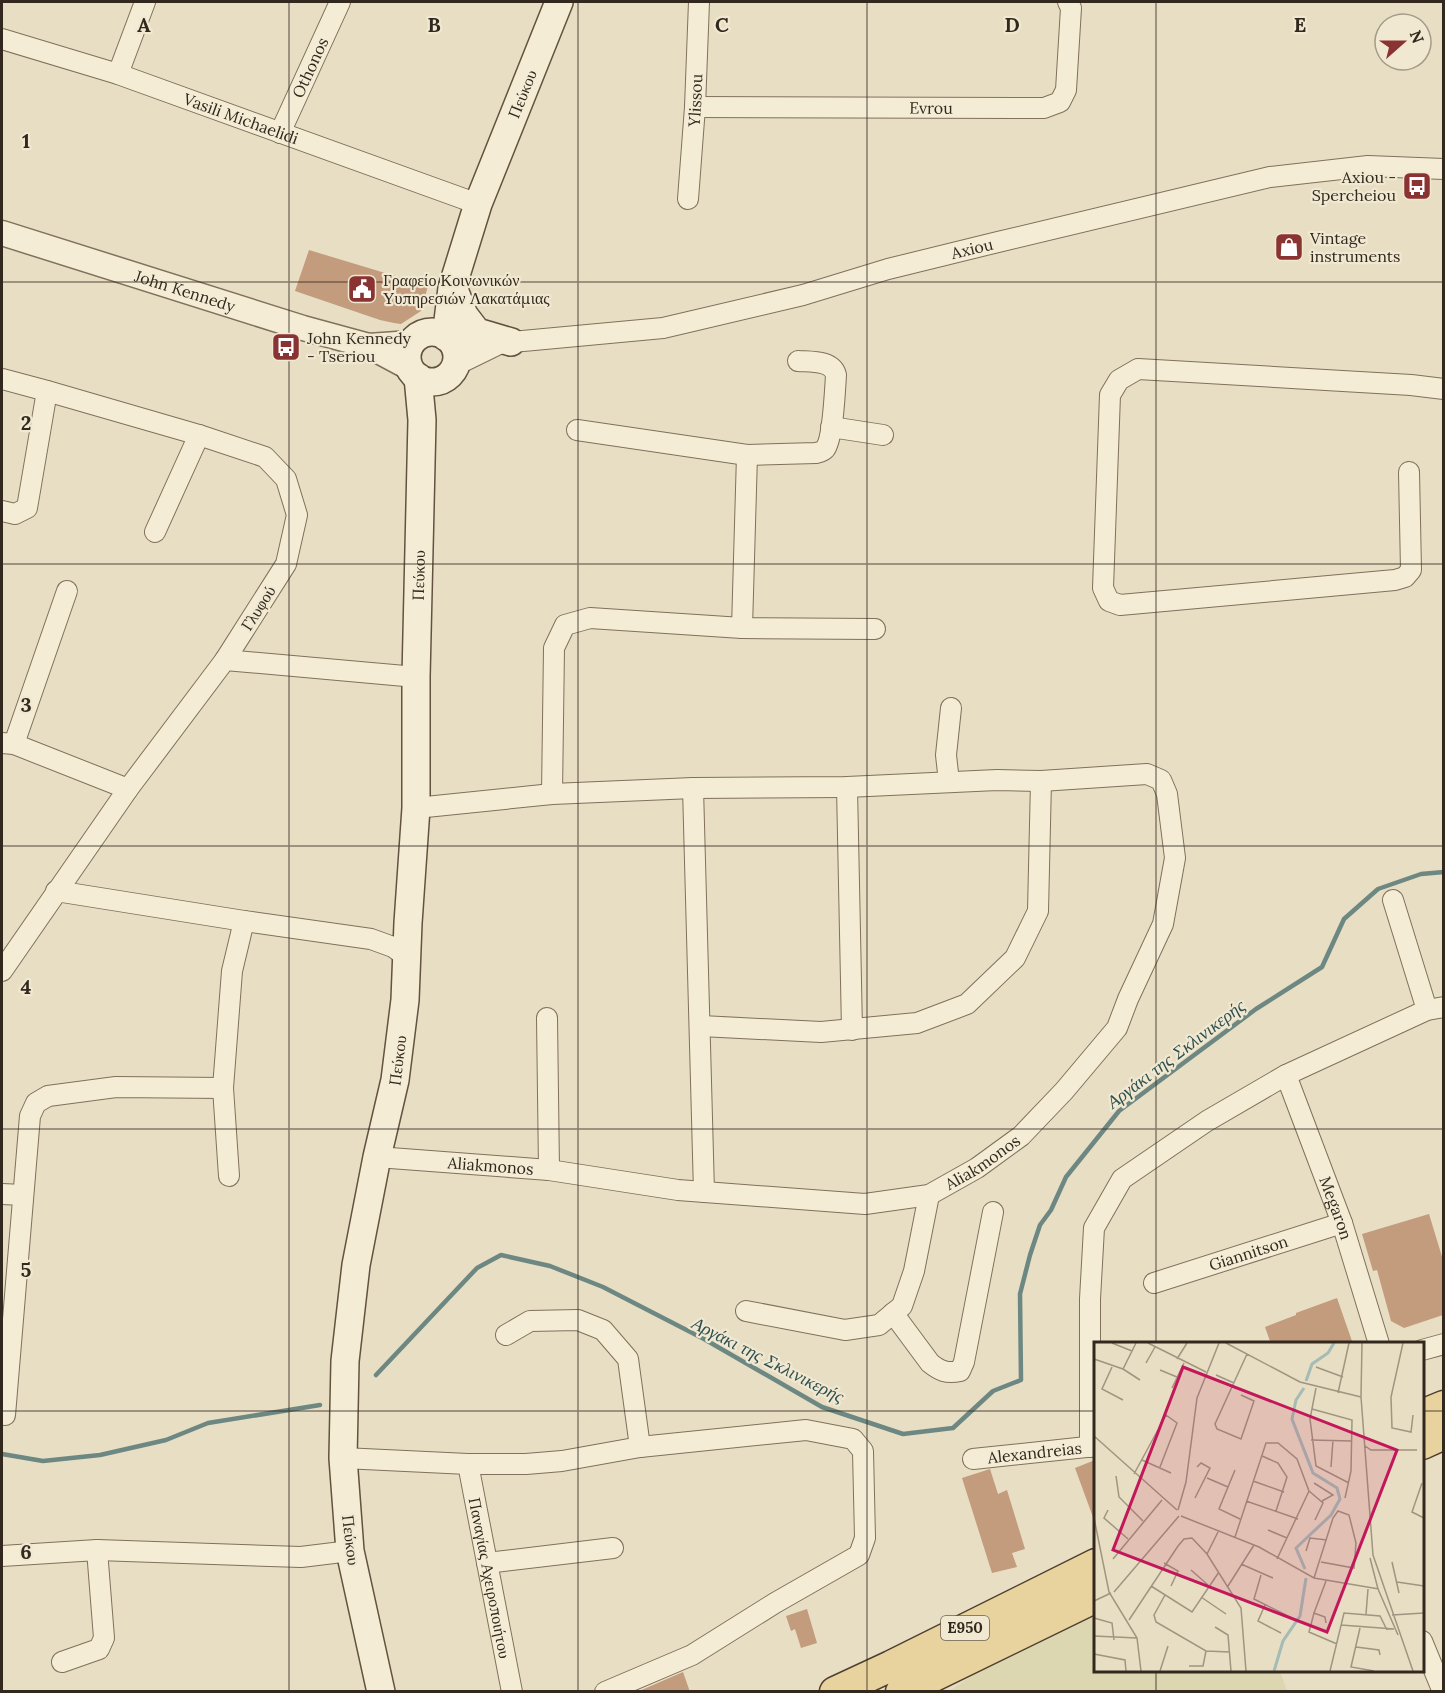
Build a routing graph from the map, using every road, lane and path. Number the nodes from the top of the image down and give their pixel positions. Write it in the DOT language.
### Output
graph roads {
  1 [pos="145,2"];
  2 [pos="340,2"];
  3 [pos="559,2"];
  4 [pos="699,2"];
  5 [pos="1068,2"];
  6 [pos="2,39"];
  7 [pos="118,74"];
  8 [pos="695,107"];
  9 [pos="280,133"];
  10 [pos="1443,169"];
  11 [pos="688,199"];
  12 [pos="478,204"];
  13 [pos="2,232"];
  14 [pos="452,287"];
  15 [pos="506,343"];
  16 [pos="433,355"];
  17 [pos="798,360"];
  18 [pos="2,379"];
  19 [pos="1443,389"];
  20 [pos="47,391"];
  21 [pos="831,427"];
  22 [pos="577,430"];
  23 [pos="199,435"];
  24 [pos="883,435"];
  25 [pos="747,455"];
  26 [pos="1409,472"];
  27 [pos="2,511"];
  28 [pos="155,532"];
  29 [pos="67,591"];
  30 [pos="742,628"];
  31 [pos="874,629"];
  32 [pos="225,660"];
  33 [pos="417,677"];
  34 [pos="951,708"];
  35 [pos="8,743"];
  36 [pos="1041,781"];
  37 [pos="949,782"];
  38 [pos="846,787"];
  39 [pos="693,788"];
  40 [pos="128,789"];
  41 [pos="552,794"];
  42 [pos="416,808"];
  43 [pos="56,891"];
  44 [pos="1393,900"];
  45 [pos="244,921"];
  46 [pos="408,923"];
  47 [pos="371,939"];
  48 [pos="408,958"];
  49 [pos="2,971"];
  50 [pos="1435,1008"];
  51 [pos="548,1018"];
  52 [pos="700,1026"];
  53 [pos="852,1030"];
  54 [pos="1286,1075"];
  55 [pos="223,1088"];
  56 [pos="377,1157"];
  57 [pos="549,1170"];
  58 [pos="229,1176"];
  59 [pos="704,1192"];
  60 [pos="2,1194"];
  61 [pos="23,1195"];
  62 [pos="929,1195"];
  63 [pos="993,1212"];
  64 [pos="1342,1223"];
  65 [pos="1154,1283"];
  66 [pos="746,1311"];
  67 [pos="893,1313"];
  68 [pos="506,1335"];
  69 [pos="1378,1342"];
  70 [pos="1443,1344"];
  71 [pos="1424,1349"];
  72 [pos="1443,1406"];
  73 [pos="1424,1414"];
  74 [pos="5,1415"];
  75 [pos="1443,1434"];
  76 [pos="1424,1443"];
  77 [pos="1093,1446"];
  78 [pos="640,1447"];
  79 [pos="342,1458"];
  80 [pos="973,1459"];
  81 [pos="468,1464"];
  82 [pos="613,1548"];
  83 [pos="97,1550"];
  84 [pos="350,1551"];
  85 [pos="2,1557"];
  86 [pos="487,1563"];
  87 [pos="1094,1564"];
  88 [pos="1094,1597"];
  89 [pos="1424,1646"];
  90 [pos="62,1662"];
  91 [pos="381,1692"];
  92 [pos="512,1692"];
  93 [pos="605,1692"];
  94 [pos="834,1692"];
  95 [pos="901,1692"];
  96 [pos="1443,1692"];
  1 -- 7 [label="street"];
  2 -- 9 [label="street, Othonos"];
  3 -- 12 [label="main road, Πεύκου"];
  4 -- 8 [label="street, Ylissou"];
  5 -- 8 [label="street, Evrou"];
  6 -- 7 [label="street, Vasili Michaelidi"];
  7 -- 9 [label="street, Vasili Michaelidi"];
  8 -- 11 [label="street, Ylissou"];
  9 -- 12 [label="street, Vasili Michaelidi"];
  10 -- 15 [label="street, Axiou"];
  12 -- 14 [label="main road, Πεύκου"];
  13 -- 16 [label="street, John Kennedy"];
  14 -- 15 [label="main road"];
  14 -- 16 [label="main road, Πεύκου"];
  15 -- 16 [label="street, Axiou"];
  15 -- 16 [label="street, Axiou"];
  16 -- 33 [label="main road, Πεύκου"];
  17 -- 21 [label="street"];
  18 -- 20 [label="street, Γλυφού"];
  19 -- 26 [label="street"];
  20 -- 23 [label="street, Γλυφού"];
  20 -- 27 [label="street"];
  21 -- 24 [label="street"];
  21 -- 25 [label="street"];
  22 -- 25 [label="street"];
  23 -- 28 [label="street"];
  23 -- 32 [label="street, Γλυφού"];
  25 -- 30 [label="street"];
  29 -- 35 [label="street"];
  30 -- 31 [label="street"];
  30 -- 41 [label="street"];
  32 -- 33 [label="street"];
  32 -- 40 [label="street, Γλυφού"];
  33 -- 42 [label="main road, Πεύκου"];
  34 -- 37 [label="street"];
  35 -- 40 [label="street"];
  36 -- 37 [label="street, Aliakmonos"];
  36 -- 53 [label="street"];
  36 -- 62 [label="street, Aliakmonos"];
  37 -- 38 [label="street, Aliakmonos"];
  38 -- 39 [label="street, Aliakmonos"];
  38 -- 53 [label="street"];
  39 -- 41 [label="street, Aliakmonos"];
  39 -- 52 [label="street"];
  40 -- 43 [label="street, Γλυφού"];
  41 -- 42 [label="street, Aliakmonos"];
  42 -- 46 [label="main road, Πεύκου"];
  43 -- 45 [label="street"];
  43 -- 49 [label="street, Γλυφού"];
  44 -- 50 [label="street"];
  45 -- 47 [label="street"];
  45 -- 55 [label="street"];
  46 -- 47 [label="street"];
  46 -- 48 [label="main road, Πεύκου"];
  47 -- 48 [label="street"];
  48 -- 56 [label="main road, Πεύκου"];
  50 -- 54 [label="street"];
  51 -- 57 [label="street"];
  52 -- 53 [label="street"];
  52 -- 59 [label="street"];
  54 -- 64 [label="street, Megaron"];
  54 -- 77 [label="street"];
  55 -- 58 [label="street"];
  55 -- 61 [label="street"];
  56 -- 57 [label="street, Aliakmonos"];
  56 -- 79 [label="main road, Πεύκου"];
  57 -- 59 [label="street, Aliakmonos"];
  59 -- 62 [label="street, Aliakmonos"];
  60 -- 61 [label="street"];
  61 -- 74 [label="street"];
  62 -- 67 [label="street"];
  63 -- 67 [label="street"];
  64 -- 65 [label="street, Giannitson"];
  64 -- 69 [label="street, Megaron"];
  66 -- 67 [label="street"];
  68 -- 78 [label="street"];
  70 -- 71 [label="street"];
  72 -- 73 [label="main road"];
  75 -- 76 [label="main road"];
  77 -- 80 [label="street, Alexandreias"];
  78 -- 81 [label="street"];
  78 -- 93 [label="street"];
  79 -- 81 [label="street"];
  79 -- 84 [label="main road, Πεύκου"];
  81 -- 86 [label="street, Παναγίας Αχειροποιήτου"];
  82 -- 86 [label="street"];
  83 -- 84 [label="street"];
  83 -- 85 [label="street"];
  83 -- 90 [label="street"];
  84 -- 91 [label="main road, Πεύκου"];
  86 -- 92 [label="street, Παναγίας Αχειροποιήτου"];
  87 -- 94 [label="main road, E950"];
  88 -- 95 [label="main road, E950"];
  89 -- 96 [label="street"];
}
